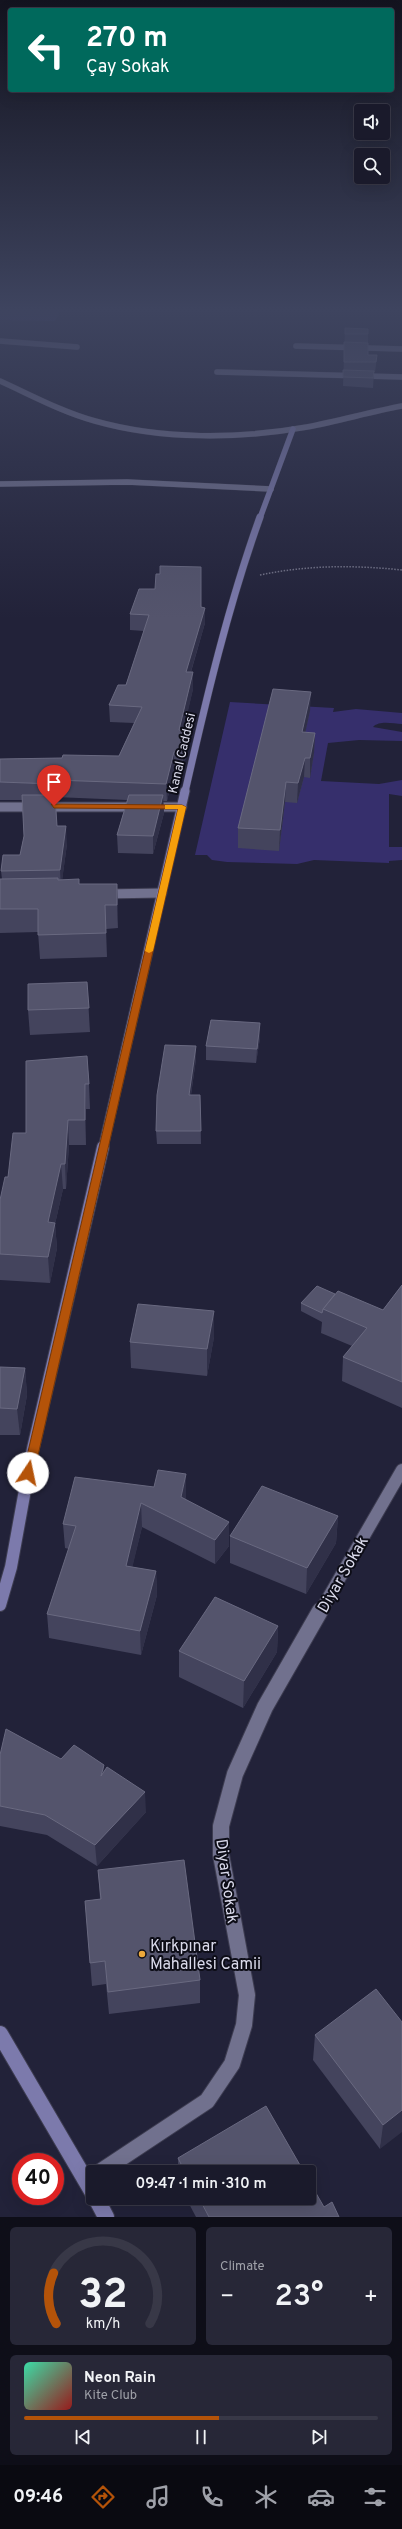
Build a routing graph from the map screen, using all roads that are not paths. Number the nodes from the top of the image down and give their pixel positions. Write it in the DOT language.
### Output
graph roads {
  1 [pos="68,411"];
  2 [pos="375,411"];
  3 [pos="293,428"];
  4 [pos="0,484"];
  5 [pos="271,489"];
  6 [pos="0,807"];
  7 [pos="182,807"];
  8 [pos="93,894"];
  9 [pos="162,894"];
  10 [pos="402,1470"];
  11 [pos="0,1605"];
  12 [pos="0,2034"];
  13 [pos="116,2165"];
  14 [pos="86,2170"];
  15 [pos="100,2205"];
  16 [pos="106,2217"];
  1 -- 3 [label="street"];
  2 -- 3 [label="street"];
  3 -- 5 [label="street, Kanal Caddesi"];
  4 -- 5 [label="street"];
  5 -- 7 [label="street, Kanal Caddesi"];
  6 -- 7 [label="street"];
  7 -- 9 [label="street, Kanal Caddesi"];
  8 -- 9 [label="street"];
  9 -- 11 [label="street, Kanal Caddesi"];
  10 -- 13 [label="street, Diyar Sokak"];
  12 -- 14 [label="street"];
  15 -- 16 [label="street"];
}
